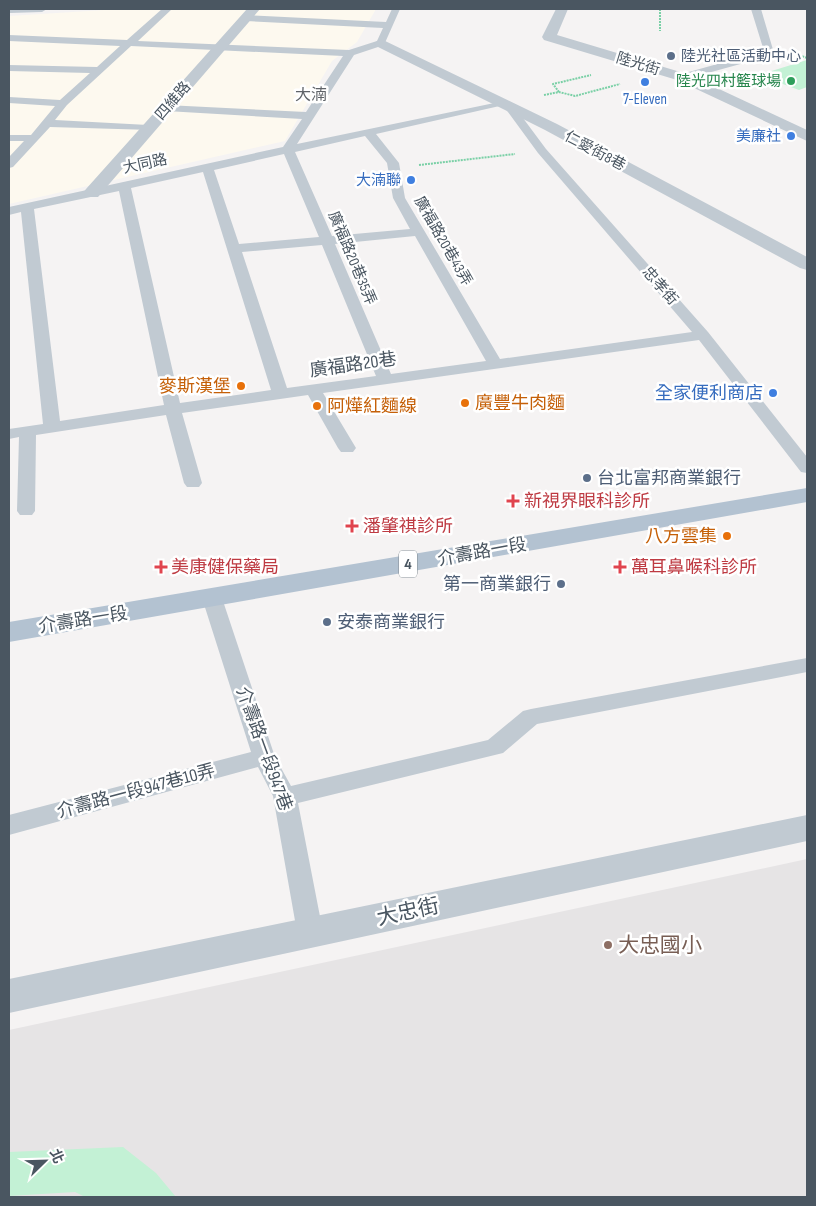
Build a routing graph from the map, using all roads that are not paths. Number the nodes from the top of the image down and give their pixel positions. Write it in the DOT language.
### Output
graph roads {
  1 [pos="42,9"];
  2 [pos="167,9"];
  3 [pos="396,9"];
  4 [pos="562,9"];
  5 [pos="756,9"];
  6 [pos="9,10"];
  7 [pos="250,13"];
  8 [pos="388,25"];
  9 [pos="9,38"];
  10 [pos="130,42"];
  11 [pos="380,43"];
  12 [pos="219,48"];
  13 [pos="350,53"];
  14 [pos="9,68"];
  15 [pos="99,70"];
  16 [pos="682,77"];
  17 [pos="9,100"];
  18 [pos="63,103"];
  19 [pos="505,105"];
  20 [pos="166,108"];
  21 [pos="310,116"];
  22 [pos="47,123"];
  23 [pos="148,128"];
  24 [pos="369,132"];
  25 [pos="807,136"];
  26 [pos="9,138"];
  27 [pos="34,138"];
  28 [pos="288,149"];
  29 [pos="9,164"];
  30 [pos="207,167"];
  31 [pos="124,186"];
  32 [pos="92,192"];
  33 [pos="27,207"];
  34 [pos="9,211"];
  35 [pos="419,232"];
  36 [pos="327,240"];
  37 [pos="234,249"];
  38 [pos="807,264"];
  39 [pos="703,335"];
  40 [pos="496,365"];
  41 [pos="386,380"];
  42 [pos="314,391"];
  43 [pos="281,395"];
  44 [pos="173,409"];
  45 [pos="52,428"];
  46 [pos="28,432"];
  47 [pos="9,434"];
  48 [pos="347,448"];
  49 [pos="807,468"];
  50 [pos="193,483"];
  51 [pos="807,495"];
  52 [pos="26,511"];
  53 [pos="212,598"];
  54 [pos="9,632"];
  55 [pos="807,665"];
  56 [pos="264,757"];
  57 [pos="285,796"];
  58 [pos="9,825"];
  59 [pos="807,828"];
  60 [pos="310,932"];
  61 [pos="9,996"];
  1 -- 6 [label="lane"];
  2 -- 10 [label="lane"];
  3 -- 8 [label="lane"];
  4 -- 16 [label="street, 陸光街"];
  5 -- 16 [label="lane"];
  7 -- 8 [label="lane"];
  7 -- 12 [label="street, 四維路"];
  8 -- 11 [label="lane"];
  9 -- 10 [label="lane"];
  10 -- 12 [label="lane"];
  10 -- 15 [label="lane"];
  11 -- 13 [label="lane"];
  11 -- 19 [label="street, 仁愛街8巷"];
  12 -- 13 [label="lane"];
  12 -- 20 [label="street, 四維路"];
  13 -- 21 [label="lane"];
  14 -- 15 [label="lane"];
  15 -- 18 [label="lane"];
  16 -- 25 [label="street, 陸光街"];
  17 -- 18 [label="lane"];
  18 -- 22 [label="lane"];
  19 -- 24 [label="lane, 大同路"];
  19 -- 38 [label="street, 仁愛街8巷"];
  19 -- 39 [label="lane, 忠孝街"];
  20 -- 21 [label="lane"];
  20 -- 23 [label="street, 四維路"];
  21 -- 28 [label="lane"];
  22 -- 23 [label="lane"];
  22 -- 27 [label="lane"];
  23 -- 32 [label="street, 四維路"];
  24 -- 28 [label="lane, 大同路"];
  24 -- 35 [label="lane, 廣福路20巷43弄"];
  26 -- 27 [label="lane"];
  27 -- 29 [label="lane"];
  28 -- 30 [label="lane, 大同路"];
  28 -- 36 [label="lane, 廣福路20巷35弄"];
  30 -- 31 [label="lane, 大同路"];
  30 -- 37 [label="lane"];
  31 -- 32 [label="lane, 大同路"];
  31 -- 44 [label="lane"];
  32 -- 33 [label="lane, 大同路"];
  33 -- 34 [label="lane, 大同路"];
  33 -- 45 [label="lane"];
  35 -- 36 [label="lane"];
  35 -- 40 [label="lane, 廣福路20巷43弄"];
  36 -- 37 [label="lane"];
  36 -- 41 [label="lane, 廣福路20巷35弄"];
  37 -- 43 [label="lane"];
  39 -- 40 [label="lane, 廣福路20巷"];
  39 -- 49 [label="lane, 忠孝街"];
  40 -- 41 [label="lane, 廣福路20巷"];
  41 -- 42 [label="lane, 廣福路20巷"];
  42 -- 43 [label="lane, 廣福路20巷"];
  42 -- 48 [label="lane"];
  43 -- 44 [label="lane, 廣福路20巷"];
  44 -- 45 [label="lane, 廣福路20巷"];
  44 -- 50 [label="lane"];
  45 -- 46 [label="lane, 廣福路20巷"];
  46 -- 47 [label="lane, 廣福路20巷"];
  46 -- 52 [label="lane"];
  51 -- 53 [label="main road, 介壽路一段 / 4"];
  53 -- 54 [label="main road, 介壽路一段 / 4"];
  53 -- 56 [label="lane, 介壽路一段947巷"];
  55 -- 57 [label="lane"];
  56 -- 57 [label="lane, 介壽路一段947巷"];
  56 -- 58 [label="lane, 介壽路一段947巷10弄"];
  57 -- 60 [label="lane, 介壽路一段947巷"];
  59 -- 60 [label="street, 大忠街"];
  60 -- 61 [label="street, 大忠街"];
}
